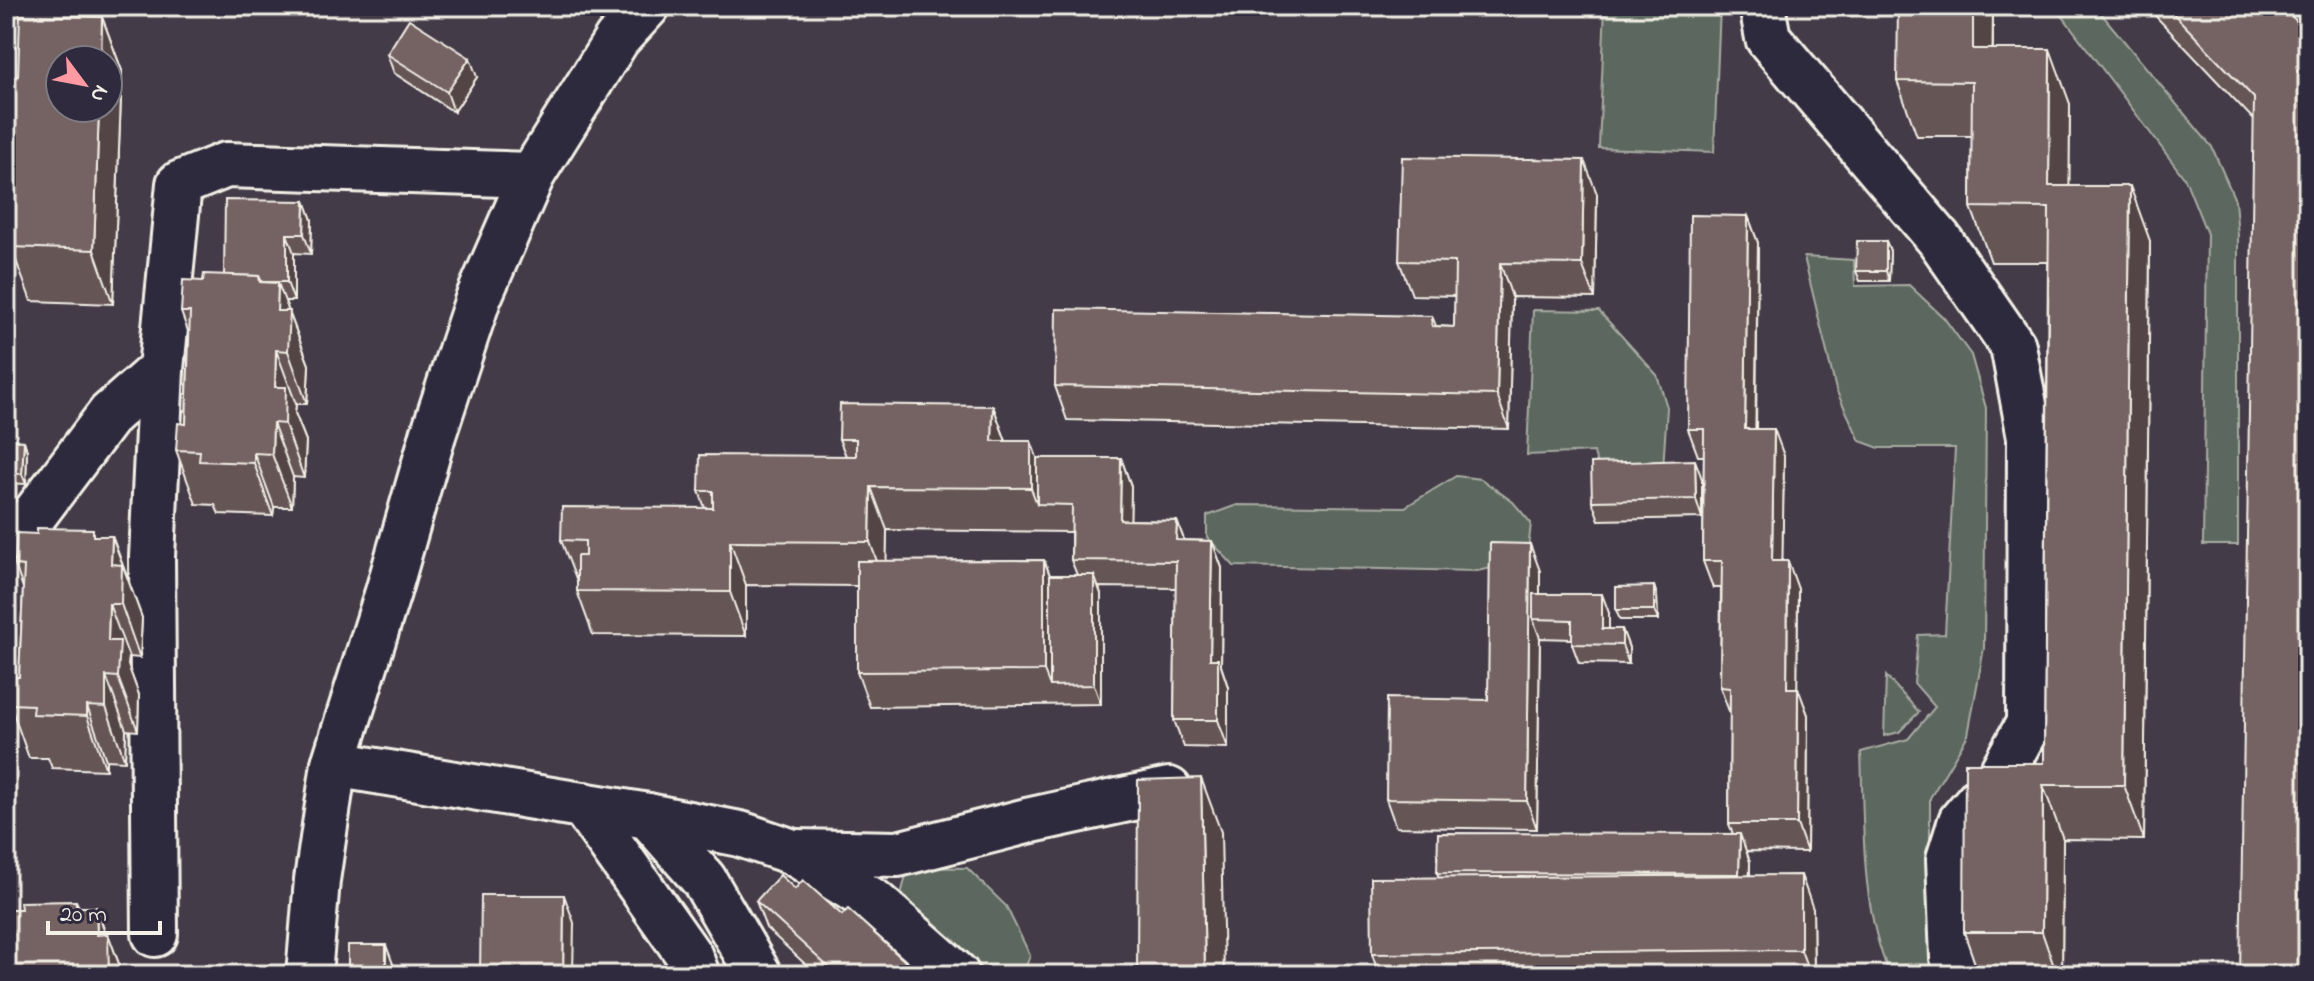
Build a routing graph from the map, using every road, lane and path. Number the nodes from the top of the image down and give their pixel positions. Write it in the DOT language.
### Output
graph roads {
  1 [pos="647,6"];
  2 [pos="1762,6"];
  3 [pos="532,175"];
  4 [pos="161,369"];
  5 [pos="6,538"];
  6 [pos="334,764"];
  7 [pos="1169,790"];
  8 [pos="583,805"];
  9 [pos="648,816"];
  10 [pos="793,852"];
  11 [pos="155,934"];
  12 [pos="1953,958"];
  13 [pos="309,975"];
  14 [pos="697,975"];
  15 [pos="759,975"];
  16 [pos="957,975"];
  1 -- 3 [label="street"];
  2 -- 12 [label="street"];
  3 -- 4 [label="street"];
  3 -- 6 [label="street"];
  4 -- 5 [label="street"];
  4 -- 11 [label="street"];
  6 -- 8 [label="street"];
  6 -- 13 [label="street"];
  7 -- 10 [label="street"];
  8 -- 9 [label="street"];
  8 -- 14 [label="street"];
  9 -- 10 [label="street"];
  9 -- 15 [label="street"];
  10 -- 16 [label="street"];
}
